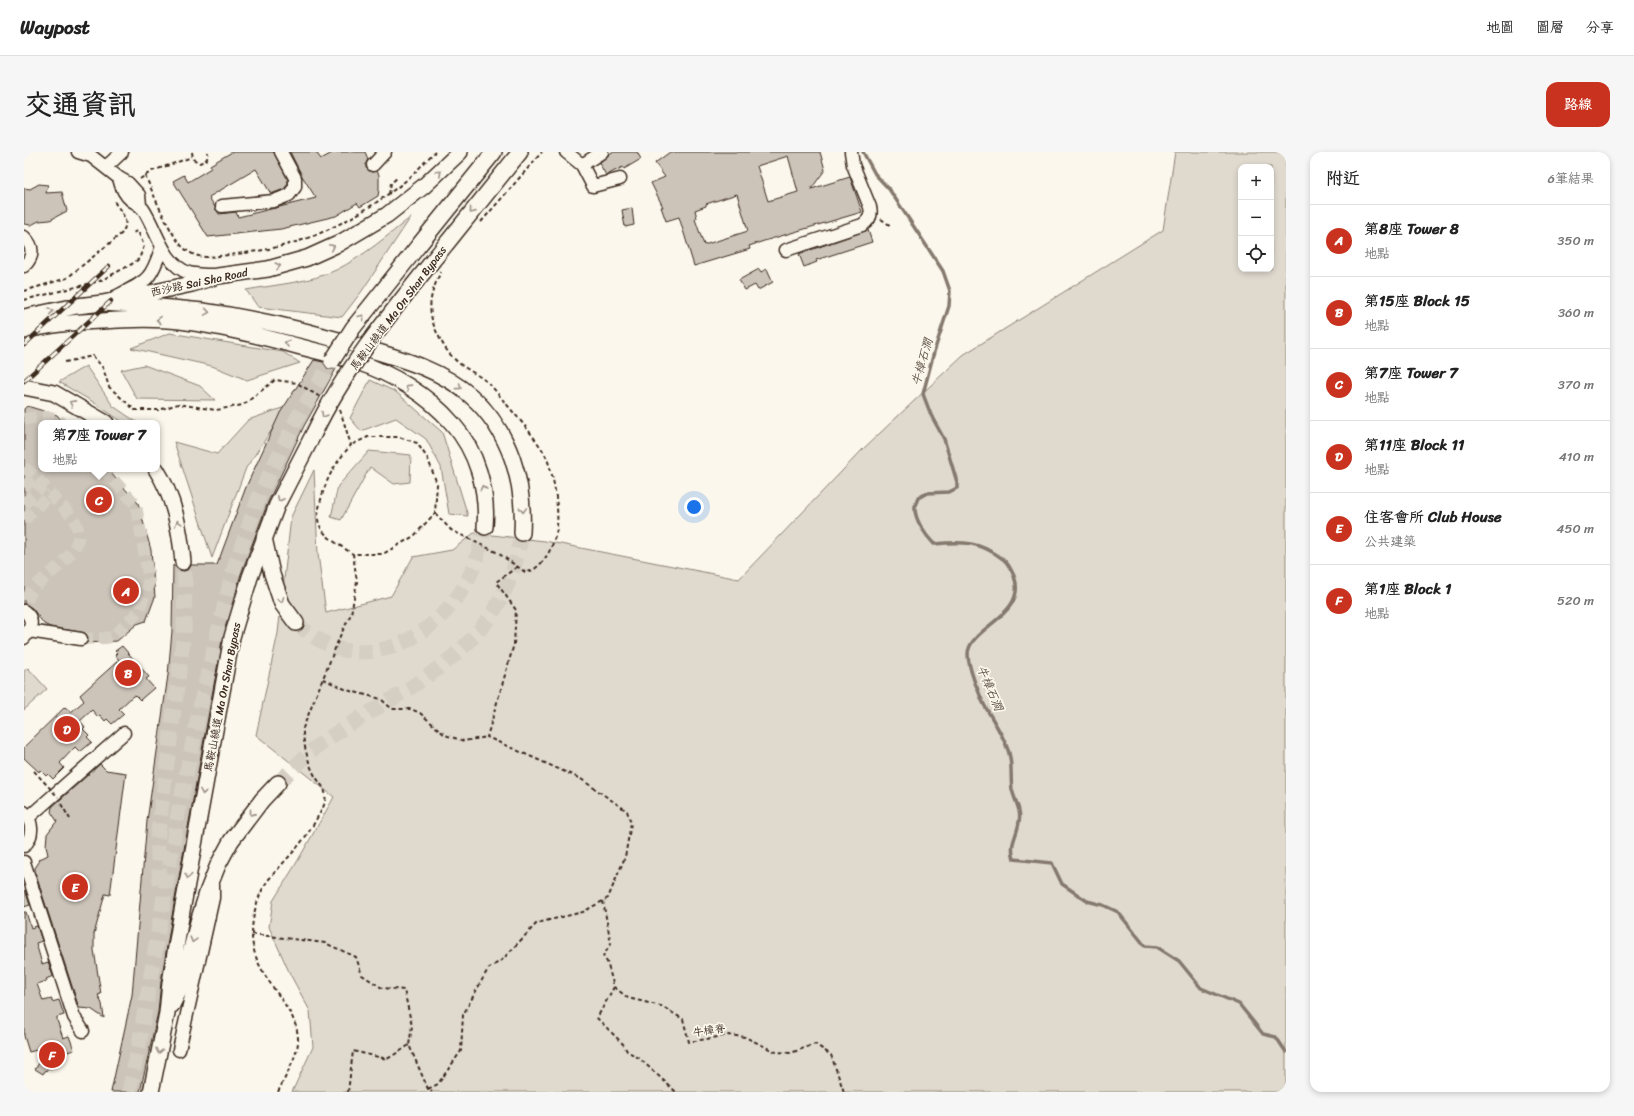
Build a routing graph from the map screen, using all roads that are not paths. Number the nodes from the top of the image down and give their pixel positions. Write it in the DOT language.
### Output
graph roads {
  1 [pos="78,152"];
  2 [pos="122,152"];
  3 [pos="281,152"];
  4 [pos="385,152"];
  5 [pos="460,152"];
  6 [pos="494,152"];
  7 [pos="520,152"];
  8 [pos="566,152"];
  9 [pos="602,152"];
  10 [pos="852,152"];
  11 [pos="373,165"];
  12 [pos="582,166"];
  13 [pos="106,167"];
  14 [pos="620,179"];
  15 [pos="222,206"];
  16 [pos="24,237"];
  17 [pos="162,246"];
  18 [pos="786,250"];
  19 [pos="24,266"];
  20 [pos="218,276"];
  21 [pos="103,303"];
  22 [pos="24,317"];
  23 [pos="24,332"];
  24 [pos="332,360"];
  25 [pos="24,387"];
  26 [pos="101,420"];
  27 [pos="158,472"];
  28 [pos="485,527"];
  29 [pos="522,533"];
  30 [pos="264,538"];
  31 [pos="183,562"];
  32 [pos="24,609"];
  33 [pos="296,623"];
  34 [pos="27,635"];
  35 [pos="81,639"];
  36 [pos="124,733"];
  37 [pos="278,783"];
  38 [pos="26,814"];
  39 [pos="24,846"];
  40 [pos="24,862"];
  41 [pos="212,878"];
  42 [pos="179,970"];
  43 [pos="82,1031"];
  44 [pos="179,1050"];
  45 [pos="151,1092"];
  1 -- 13 [label="street"];
  2 -- 13 [label="street"];
  3 -- 15 [label="street"];
  4 -- 11 [label="street"];
  20 -- 5 [label="main road, 西沙路 Sai Sha Road, one-way"];
  24 -- 6 [label="main road, 馬鞍山繞道 Ma On Shan Bypass, one-way, bridge"];
  7 -- 30 [label="main road, 馬鞍山繞道 Ma On Shan Bypass, one-way, bridge"];
  8 -- 12 [label="street"];
  9 -- 12 [label="street"];
  10 -- 18 [label="street"];
  12 -- 14 [label="street"];
  13 -- 17 [label="street"];
  16 -- 19 [label="street"];
  17 -- 20 [label="street"];
  17 -- 21 [label="street"];
  20 -- 21 [label="main road, 西沙路 Sai Sha Road"];
  22 -- 21 [label="main road, 西沙路 Sai Sha Road, one-way"];
  21 -- 29 [label="main road, one-way"];
  28 -- 23 [label="main road, one-way"];
  26 -- 25 [label="main road, one-way"];
  31 -- 27 [label="main road, one-way"];
  30 -- 33 [label="main road, one-way"];
  30 -- 42 [label="main road, 馬鞍山繞道 Ma On Shan Bypass, one-way"];
  32 -- 34 [label="street"];
  34 -- 35 [label="street"];
  36 -- 38 [label="street"];
  37 -- 41 [label="main road, one-way"];
  38 -- 39 [label="street"];
  40 -- 43 [label="street"];
  41 -- 42 [label="main road, one-way"];
  41 -- 44 [label="street"];
  42 -- 45 [label="main road, one-way"];
}
